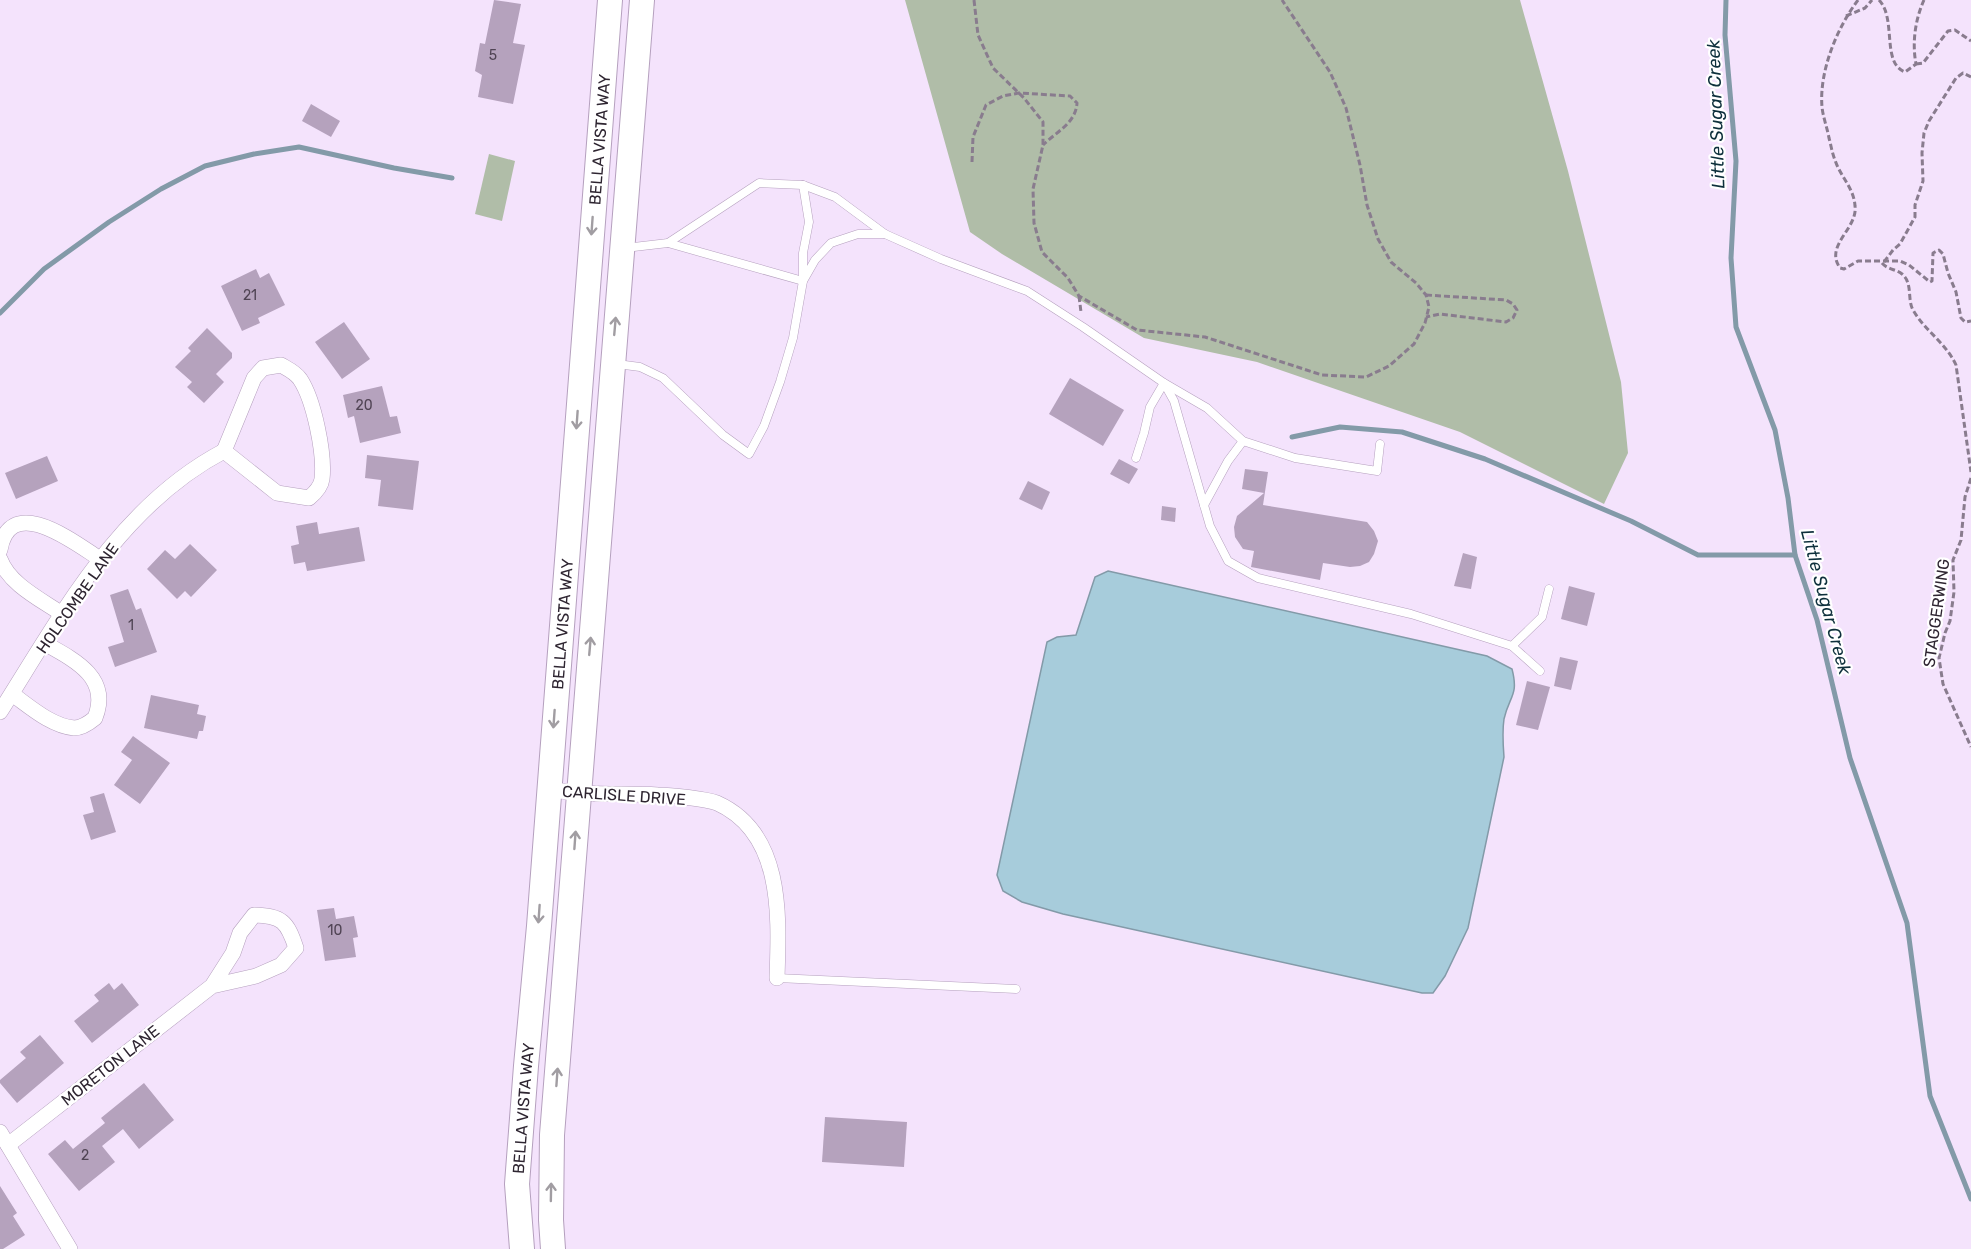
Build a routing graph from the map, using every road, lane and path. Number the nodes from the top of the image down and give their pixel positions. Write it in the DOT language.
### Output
graph roads {
  1 [pos="610,0"];
  2 [pos="642,0"];
  3 [pos="974,0"];
  4 [pos="1282,0"];
  5 [pos="1858,0"];
  6 [pos="1872,0"];
  7 [pos="1879,0"];
  8 [pos="1924,0"];
  9 [pos="1846,16"];
  10 [pos="1971,41"];
  11 [pos="1916,64"];
  12 [pos="1971,77"];
  13 [pos="1019,93"];
  14 [pos="1043,145"];
  15 [pos="972,162"];
  16 [pos="803,185"];
  17 [pos="885,234"];
  18 [pos="668,243"];
  19 [pos="622,248"];
  20 [pos="1883,262"];
  21 [pos="803,281"];
  22 [pos="1426,295"];
  23 [pos="1426,317"];
  24 [pos="1971,321"];
  25 [pos="612,363"];
  26 [pos="1164,383"];
  27 [pos="1243,441"];
  28 [pos="1380,444"];
  29 [pos="224,451"];
  30 [pos="1136,458"];
  31 [pos="1971,472"];
  32 [pos="1971,478"];
  33 [pos="1204,505"];
  34 [pos="0,550"];
  35 [pos="0,559"];
  36 [pos="100,559"];
  37 [pos="1549,589"];
  38 [pos="62,614"];
  39 [pos="44,643"];
  40 [pos="1512,646"];
  41 [pos="1540,671"];
  42 [pos="12,694"];
  43 [pos="0,712"];
  44 [pos="1971,747"];
  45 [pos="548,789"];
  46 [pos="578,794"];
  47 [pos="777,978"];
  48 [pos="212,986"];
  49 [pos="1016,989"];
  50 [pos="4,1138"];
  51 [pos="70,1249"];
  52 [pos="522,1249"];
  53 [pos="553,1249"];
  1 -- 45 [label="main road, BELLA VISTA WAY, one-way"];
  2 -- 19 [label="main road, BELLA VISTA WAY"];
  3 -- 13 [label="path"];
  4 -- 22 [label="path"];
  5 -- 9 [label="path"];
  6 -- 9 [label="path"];
  7 -- 11 [label="path"];
  8 -- 11 [label="path"];
  9 -- 20 [label="path"];
  10 -- 11 [label="path"];
  12 -- 20 [label="path"];
  13 -- 14 [label="path"];
  13 -- 14 [label="path"];
  13 -- 15 [label="path"];
  14 -- 23 [label="path"];
  16 -- 17 [label="lane"];
  16 -- 18 [label="lane"];
  16 -- 21 [label="lane"];
  17 -- 21 [label="lane"];
  17 -- 26 [label="lane"];
  18 -- 19 [label="lane"];
  18 -- 21 [label="lane"];
  25 -- 19 [label="main road, BELLA VISTA WAY, one-way"];
  20 -- 24 [label="path"];
  20 -- 31 [label="path"];
  21 -- 25 [label="lane"];
  22 -- 23 [label="path"];
  22 -- 23 [label="path"];
  46 -- 25 [label="main road, BELLA VISTA WAY, one-way"];
  26 -- 27 [label="lane"];
  26 -- 30 [label="lane"];
  26 -- 33 [label="lane"];
  27 -- 28 [label="lane"];
  27 -- 33 [label="lane"];
  29 -- 29 [label="street"];
  29 -- 36 [label="street, HOLCOMBE LANE"];
  32 -- 44 [label="path, STAGGERWING"];
  33 -- 40 [label="lane"];
  34 -- 36 [label="street"];
  35 -- 38 [label="street"];
  36 -- 38 [label="street, HOLCOMBE LANE"];
  37 -- 40 [label="lane"];
  38 -- 39 [label="street, HOLCOMBE LANE"];
  39 -- 42 [label="street, HOLCOMBE LANE"];
  39 -- 42 [label="street"];
  40 -- 41 [label="lane"];
  42 -- 43 [label="street, HOLCOMBE LANE"];
  45 -- 46 [label="street, CARLISLE DRIVE"];
  45 -- 52 [label="main road, BELLA VISTA WAY, one-way"];
  46 -- 47 [label="street, CARLISLE DRIVE"];
  53 -- 46 [label="main road, BELLA VISTA WAY, one-way"];
  47 -- 49 [label="lane"];
  48 -- 48 [label="street, MORETON LANE"];
  48 -- 50 [label="street, MORETON LANE"];
  50 -- 51 [label="street"];
}
